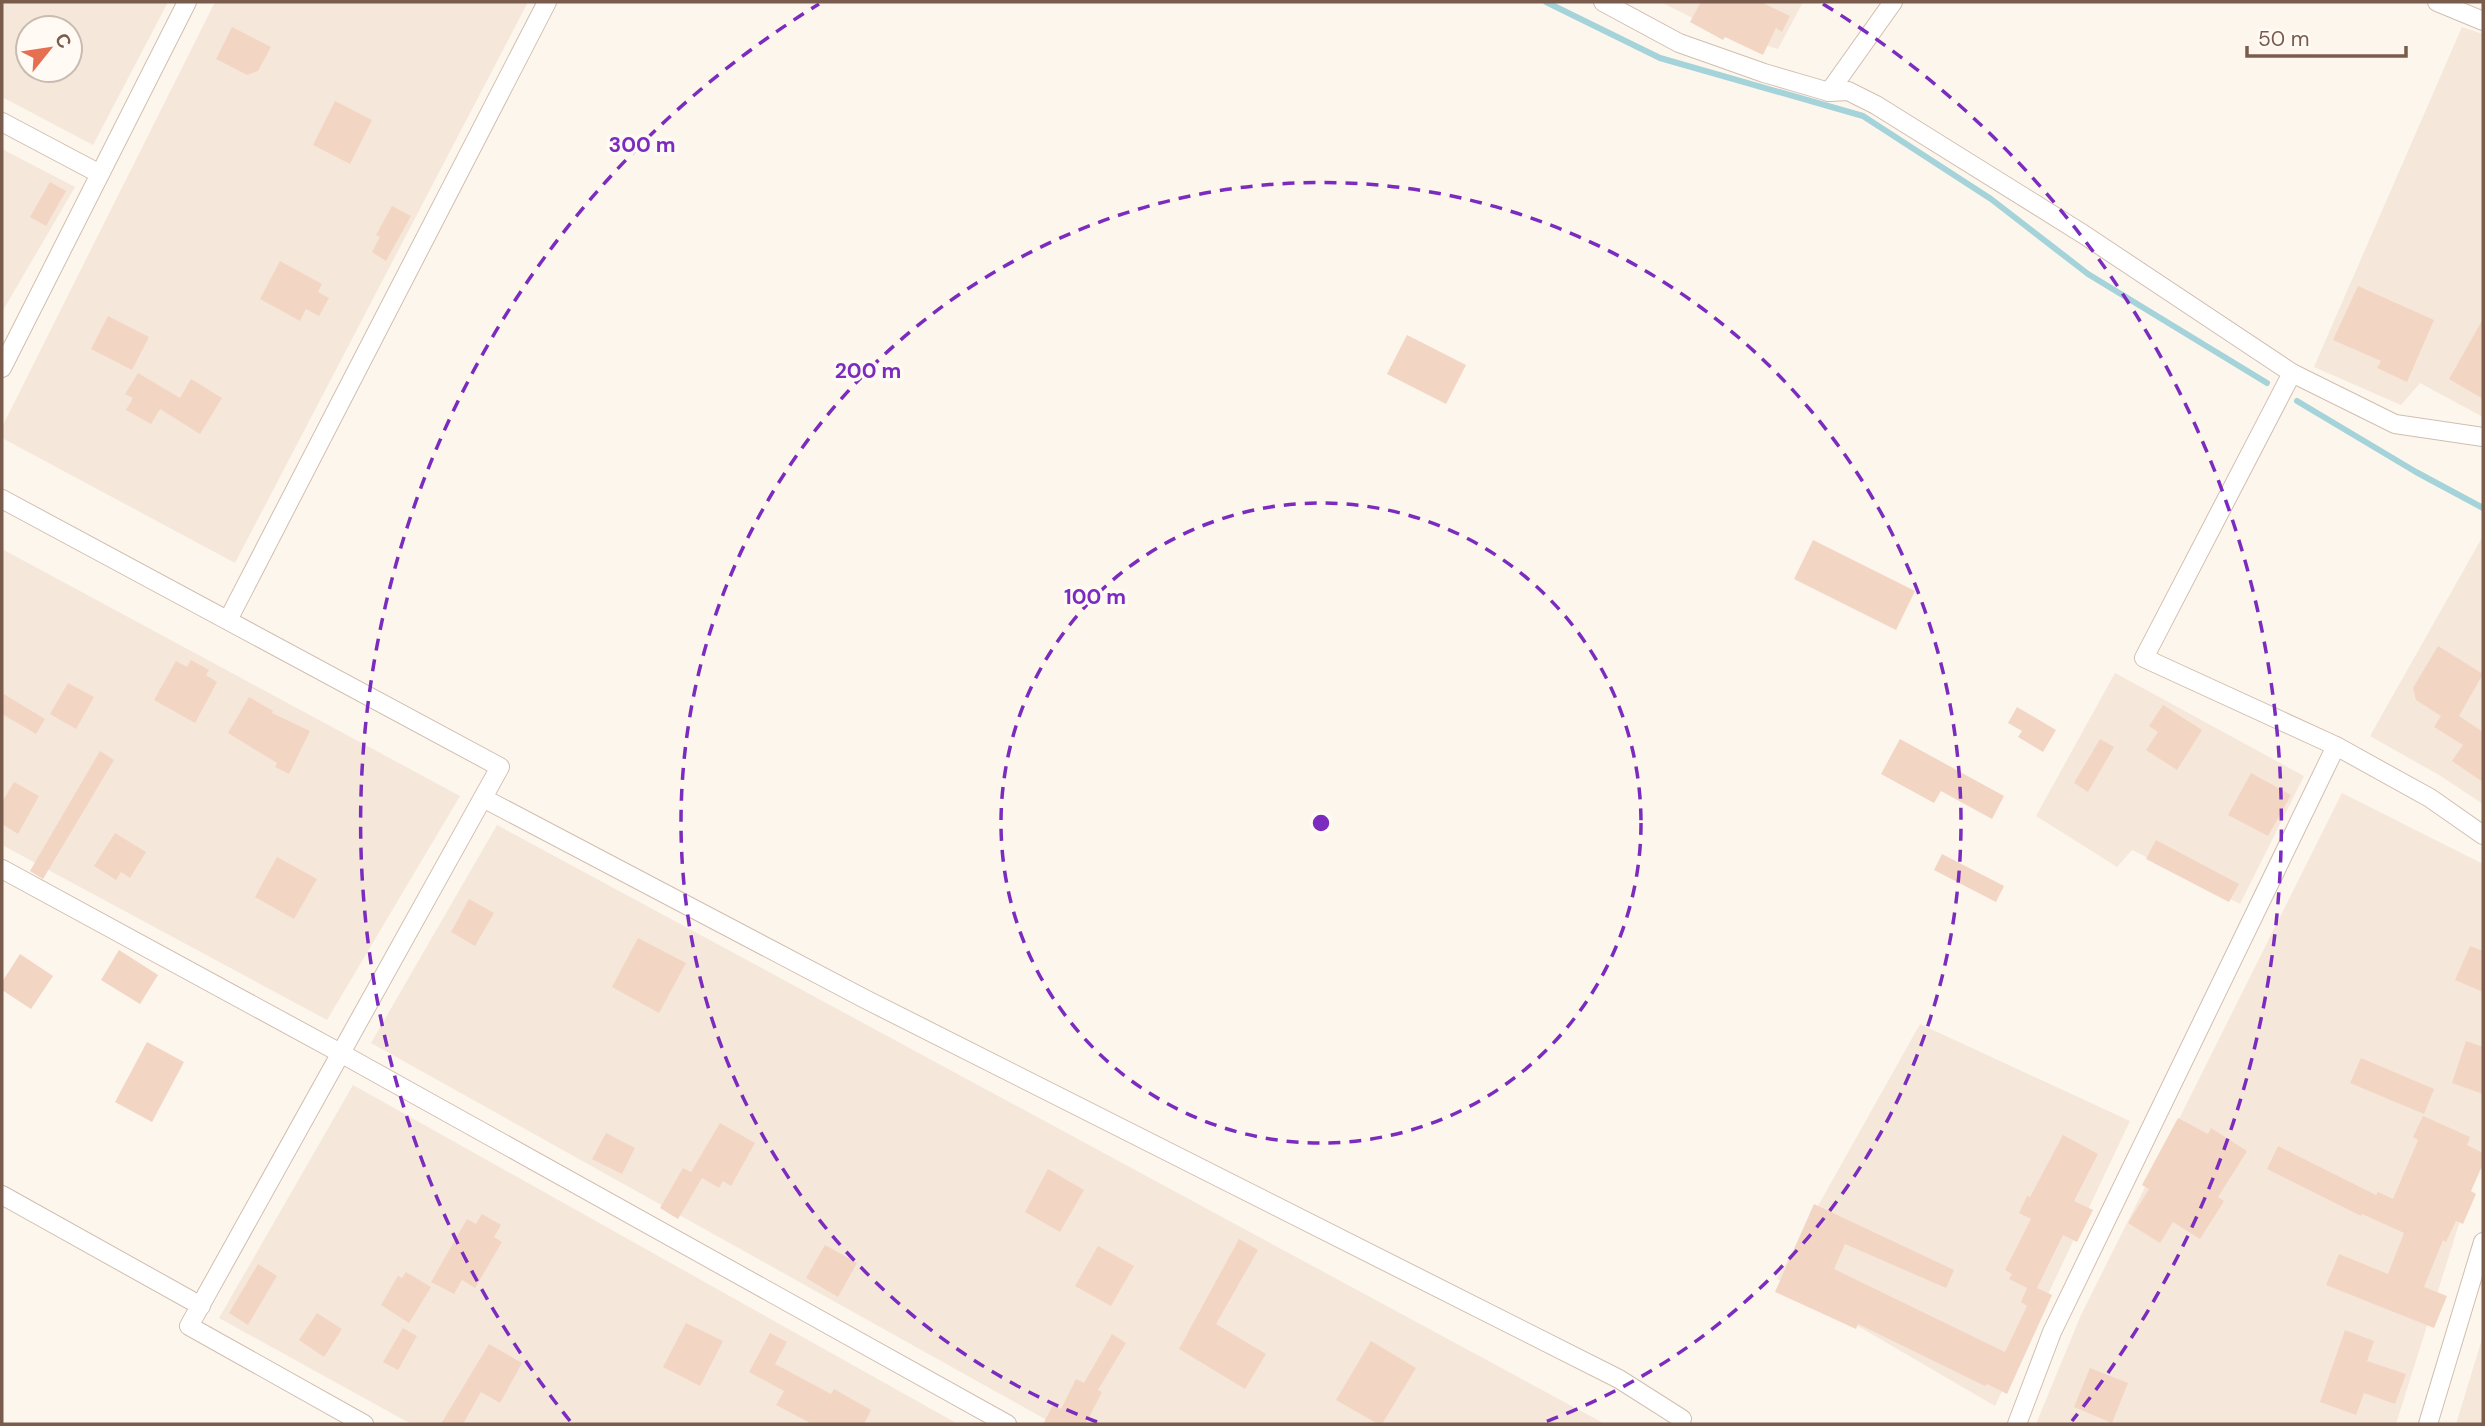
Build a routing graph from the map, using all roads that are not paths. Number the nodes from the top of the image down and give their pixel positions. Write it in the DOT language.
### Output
graph roads {
  1 [pos="187,2"];
  2 [pos="547,2"];
  3 [pos="1603,2"];
  4 [pos="1892,2"];
  5 [pos="2437,2"];
  6 [pos="2483,21"];
  7 [pos="1829,92"];
  8 [pos="2,122"];
  9 [pos="100,174"];
  10 [pos="2,368"];
  11 [pos="2292,373"];
  12 [pos="2483,437"];
  13 [pos="2,499"];
  14 [pos="228,621"];
  15 [pos="2336,746"];
  16 [pos="483,797"];
  17 [pos="2483,835"];
  18 [pos="2,869"];
  19 [pos="342,1054"];
  20 [pos="2,1195"];
  21 [pos="2483,1242"];
  22 [pos="201,1306"];
  23 [pos="1682,1419"];
  24 [pos="364,1424"];
  25 [pos="1007,1424"];
  26 [pos="2017,1424"];
  27 [pos="2428,1424"];
  1 -- 9 [label="street"];
  2 -- 14 [label="street"];
  3 -- 7 [label="street"];
  4 -- 7 [label="street"];
  5 -- 6 [label="street"];
  7 -- 11 [label="street"];
  8 -- 9 [label="street"];
  9 -- 10 [label="street"];
  11 -- 12 [label="street"];
  11 -- 15 [label="street"];
  13 -- 14 [label="street"];
  14 -- 16 [label="street"];
  15 -- 17 [label="street"];
  15 -- 26 [label="street"];
  16 -- 19 [label="street"];
  16 -- 23 [label="street"];
  18 -- 19 [label="street"];
  19 -- 22 [label="street"];
  19 -- 25 [label="street"];
  20 -- 22 [label="street"];
  21 -- 27 [label="street"];
  22 -- 24 [label="street"];
}
